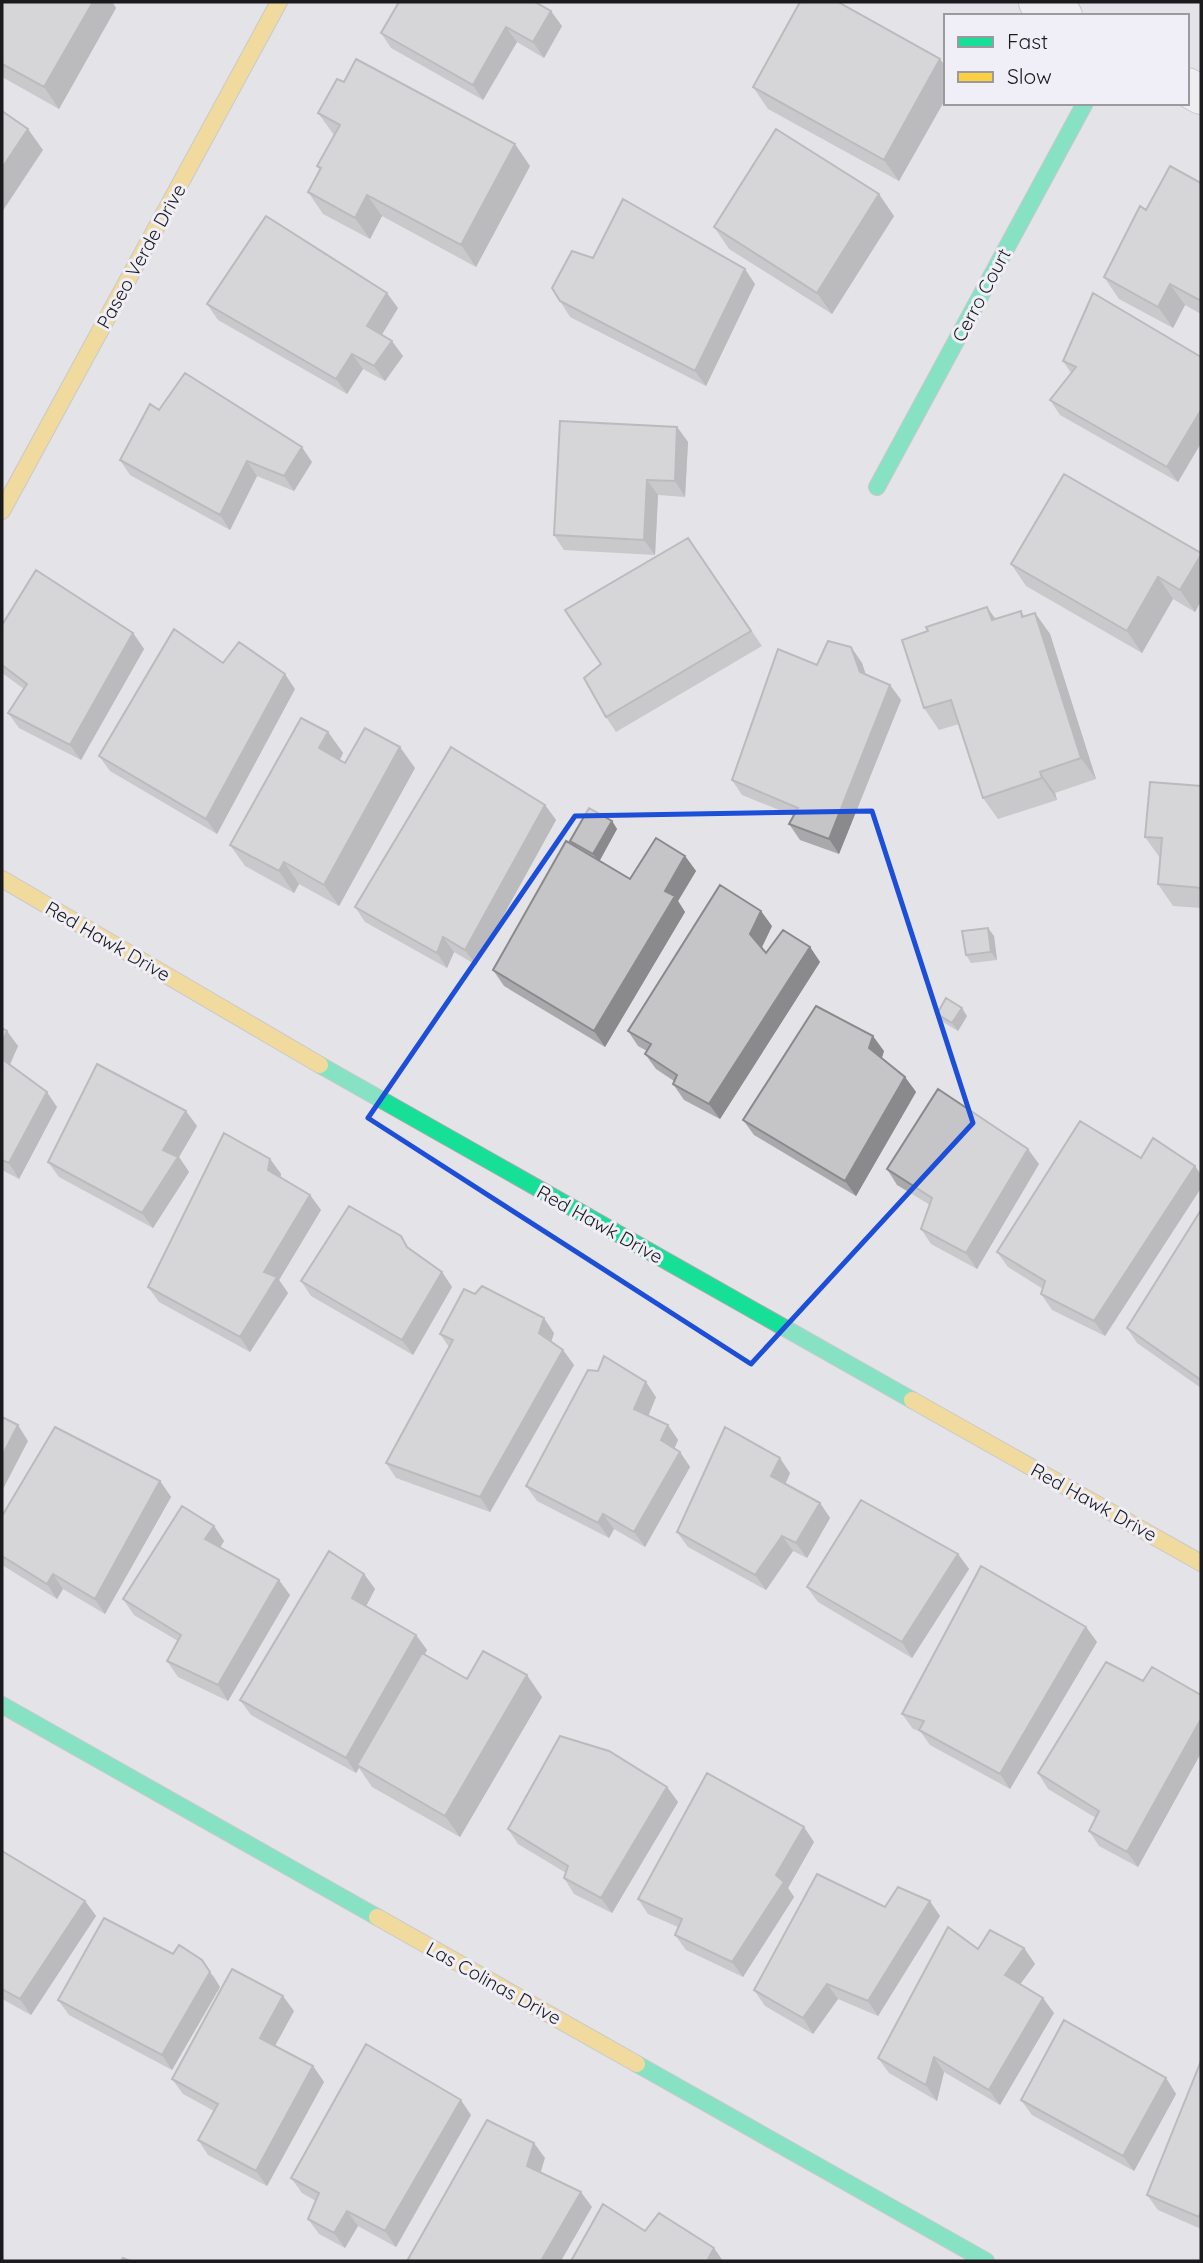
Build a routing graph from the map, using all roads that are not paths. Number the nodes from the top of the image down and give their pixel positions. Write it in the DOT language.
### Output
graph roads {
  1 [pos="279,2"];
  2 [pos="1038,2"];
  3 [pos="1059,14"];
  4 [pos="1084,105"];
  5 [pos="877,487"];
  6 [pos="2,511"];
  7 [pos="2,879"];
  8 [pos="1201,1563"];
  9 [pos="2,1704"];
  10 [pos="986,2261"];
  1 -- 6 [label="street, Paseo Verde Drive"];
  2 -- 3 [label="street"];
  4 -- 5 [label="street, Cerro Court"];
  7 -- 8 [label="street, Red Hawk Drive"];
  9 -- 10 [label="street, Las Colinas Drive"];
}
